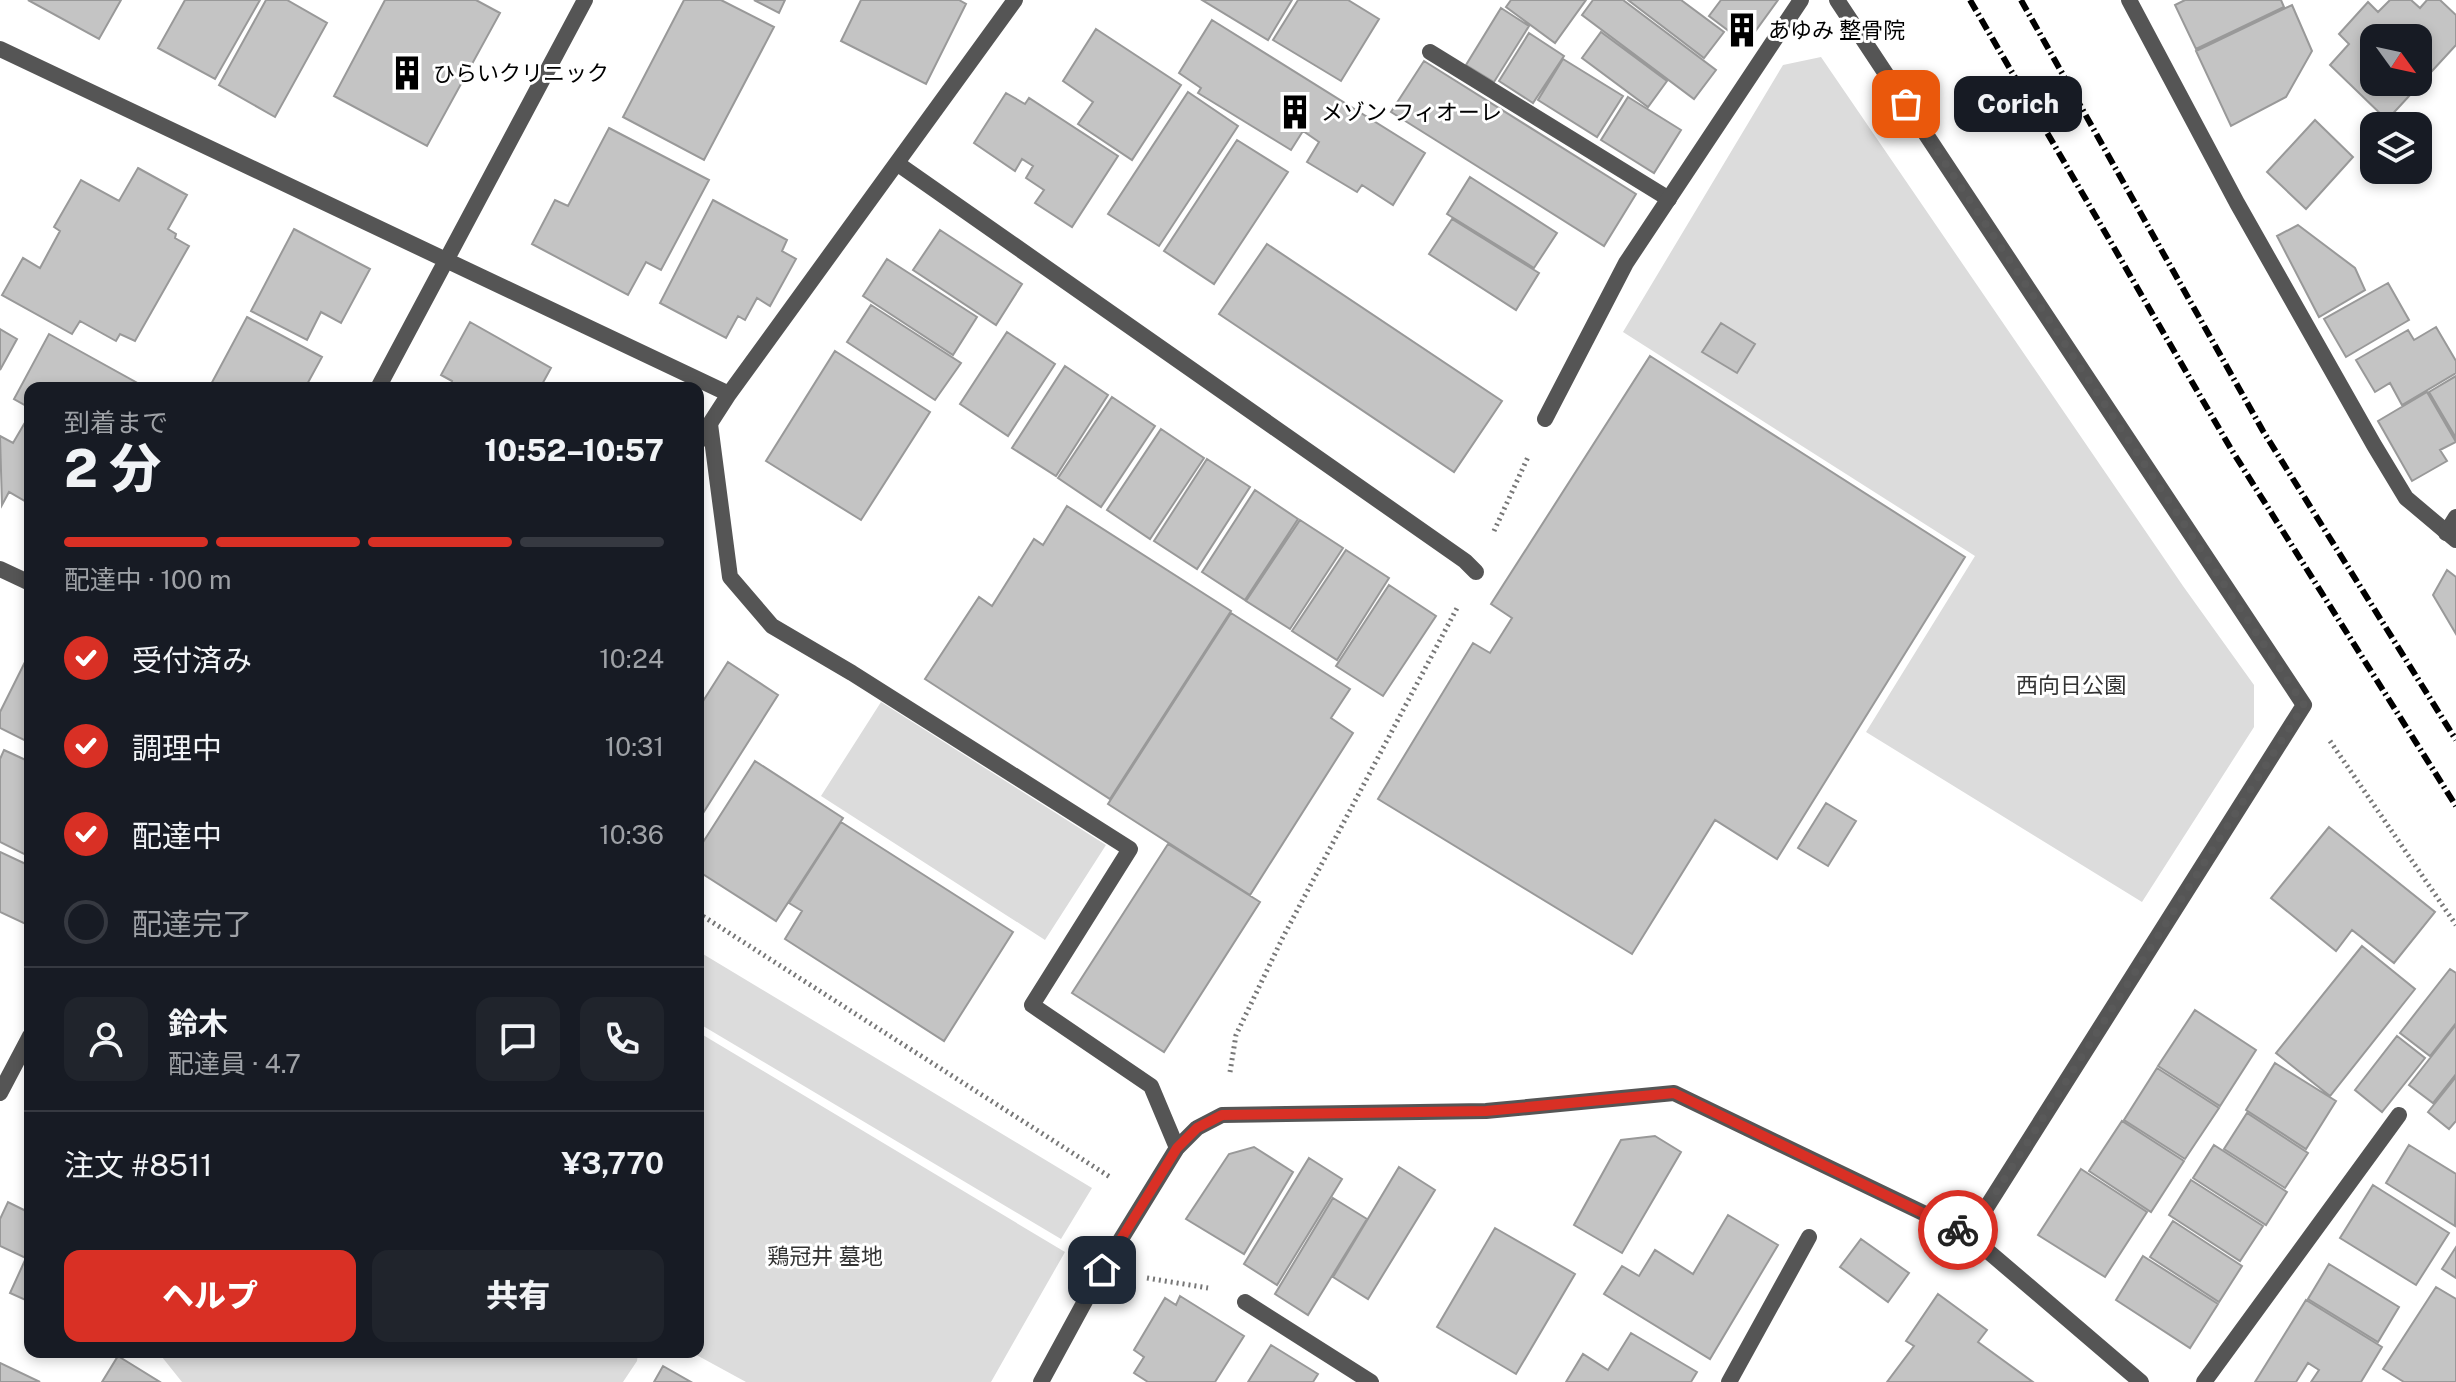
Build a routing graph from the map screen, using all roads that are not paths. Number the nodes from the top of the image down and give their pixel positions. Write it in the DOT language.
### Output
graph roads {
  1 [pos="585,0"];
  2 [pos="1015,0"];
  3 [pos="1801,0"];
  4 [pos="1837,0"];
  5 [pos="2129,0"];
  6 [pos="0,49"];
  7 [pos="1430,52"];
  8 [pos="898,164"];
  9 [pos="1669,199"];
  10 [pos="447,260"];
  11 [pos="381,382"];
  12 [pos="704,382"];
  13 [pos="704,382"];
  14 [pos="729,394"];
  15 [pos="1545,419"];
  16 [pos="710,424"];
  17 [pos="704,433"];
  18 [pos="2456,517"];
  19 [pos="2451,536"];
  20 [pos="0,569"];
  21 [pos="1476,572"];
  22 [pos="24,580"];
  23 [pos="24,1047"];
  24 [pos="1,1088"];
  25 [pos="2399,1115"];
  26 [pos="1177,1148"];
  27 [pos="1969,1235"];
  28 [pos="1809,1237"];
  29 [pos="1245,1302"];
  30 [pos="1041,1382"];
  31 [pos="1371,1382"];
  32 [pos="1729,1382"];
  33 [pos="2141,1382"];
  34 [pos="2204,1382"];
  1 -- 10 [label="street"];
  2 -- 8 [label="street"];
  3 -- 9 [label="street"];
  4 -- 27 [label="street"];
  5 -- 19 [label="street"];
  6 -- 10 [label="street"];
  7 -- 9 [label="street"];
  8 -- 14 [label="street"];
  8 -- 21 [label="street"];
  9 -- 15 [label="street"];
  10 -- 11 [label="street"];
  10 -- 12 [label="street"];
  13 -- 14 [label="street"];
  14 -- 16 [label="street"];
  16 -- 17 [label="street"];
  16 -- 26 [label="street"];
  18 -- 19 [label="street"];
  20 -- 22 [label="street"];
  23 -- 24 [label="street"];
  25 -- 34 [label="street"];
  26 -- 27 [label="street"];
  26 -- 30 [label="street"];
  27 -- 33 [label="street"];
  28 -- 32 [label="street"];
  29 -- 31 [label="street"];
}
